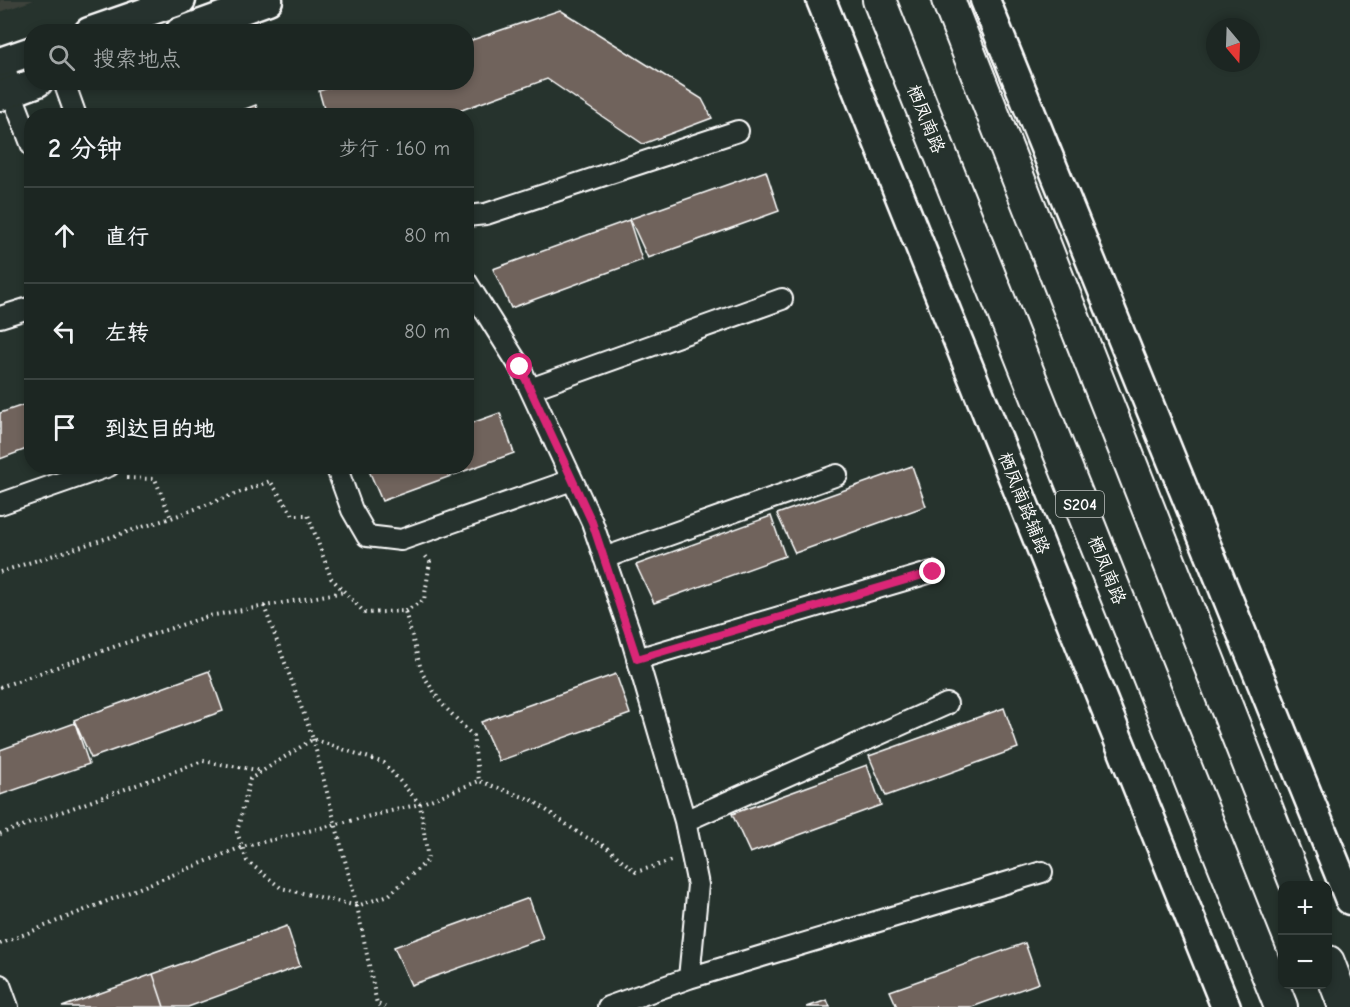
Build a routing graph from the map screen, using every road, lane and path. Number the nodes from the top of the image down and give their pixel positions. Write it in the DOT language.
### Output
graph roads {
  1 [pos="181,0"];
  2 [pos="268,0"];
  3 [pos="821,0"];
  4 [pos="879,0"];
  5 [pos="948,0"];
  6 [pos="985,0"];
  7 [pos="112,24"];
  8 [pos="202,24"];
  9 [pos="24,54"];
  10 [pos="2,62"];
  11 [pos="24,87"];
  12 [pos="67,90"];
  13 [pos="6,94"];
  14 [pos="73,108"];
  15 [pos="24,130"];
  16 [pos="738,131"];
  17 [pos="474,215"];
  18 [pos="474,294"];
  19 [pos="782,299"];
  20 [pos="24,310"];
  21 [pos="0,317"];
  22 [pos="530,388"];
  23 [pos="109,474"];
  24 [pos="127,474"];
  25 [pos="339,474"];
  26 [pos="837,475"];
  27 [pos="572,480"];
  28 [pos="0,504"];
  29 [pos="171,518"];
  30 [pos="410,537"];
  31 [pos="604,558"];
  32 [pos="0,572"];
  33 [pos="933,572"];
  34 [pos="345,591"];
  35 [pos="264,606"];
  36 [pos="405,611"];
  37 [pos="637,659"];
  38 [pos="0,687"];
  39 [pos="947,704"];
  40 [pos="313,739"];
  41 [pos="262,771"];
  42 [pos="479,781"];
  43 [pos="420,804"];
  44 [pos="685,821"];
  45 [pos="336,826"];
  46 [pos="0,834"];
  47 [pos="242,847"];
  48 [pos="692,854"];
  49 [pos="1042,872"];
  50 [pos="1295,881"];
  51 [pos="1350,900"];
  52 [pos="357,906"];
  53 [pos="0,944"];
  54 [pos="1332,973"];
  55 [pos="690,978"];
  56 [pos="0,985"];
  57 [pos="8,1007"];
  58 [pos="386,1007"];
  59 [pos="608,1007"];
  60 [pos="1226,1007"];
  61 [pos="1281,1007"];
  62 [pos="1345,1007"];
  1 -- 7 [label="street"];
  2 -- 8 [label="street"];
  3 -- 60 [label="street, 栖凤南路辅路"];
  4 -- 61 [label="main road, 栖凤南路 / S204"];
  5 -- 50 [label="main road"];
  6 -- 51 [label="street"];
  9 -- 10 [label="street"];
  10 -- 13 [label="street"];
  11 -- 13 [label="street"];
  12 -- 14 [label="street"];
  13 -- 15 [label="street"];
  16 -- 17 [label="street"];
  18 -- 22 [label="street"];
  19 -- 22 [label="street"];
  20 -- 21 [label="street"];
  22 -- 27 [label="street"];
  23 -- 28 [label="street"];
  24 -- 29 [label="path"];
  25 -- 30 [label="street"];
  26 -- 31 [label="street"];
  27 -- 30 [label="street"];
  27 -- 31 [label="street"];
  29 -- 32 [label="path"];
  29 -- 34 [label="path"];
  30 -- 36 [label="path"];
  31 -- 37 [label="street"];
  33 -- 37 [label="street"];
  34 -- 35 [label="path"];
  34 -- 36 [label="path"];
  35 -- 38 [label="path"];
  35 -- 40 [label="path"];
  36 -- 42 [label="path"];
  37 -- 44 [label="street"];
  39 -- 44 [label="street"];
  40 -- 41 [label="path"];
  40 -- 43 [label="path"];
  40 -- 45 [label="path"];
  41 -- 46 [label="path"];
  41 -- 47 [label="path"];
  42 -- 43 [label="path"];
  42 -- 48 [label="path"];
  43 -- 45 [label="path"];
  43 -- 52 [label="path"];
  44 -- 48 [label="street"];
  45 -- 47 [label="path"];
  45 -- 52 [label="path"];
  47 -- 52 [label="path"];
  47 -- 53 [label="path"];
  48 -- 55 [label="street"];
  49 -- 55 [label="street"];
  52 -- 58 [label="path"];
  54 -- 62 [label="main road"];
  55 -- 59 [label="street"];
  56 -- 57 [label="street"];
}
